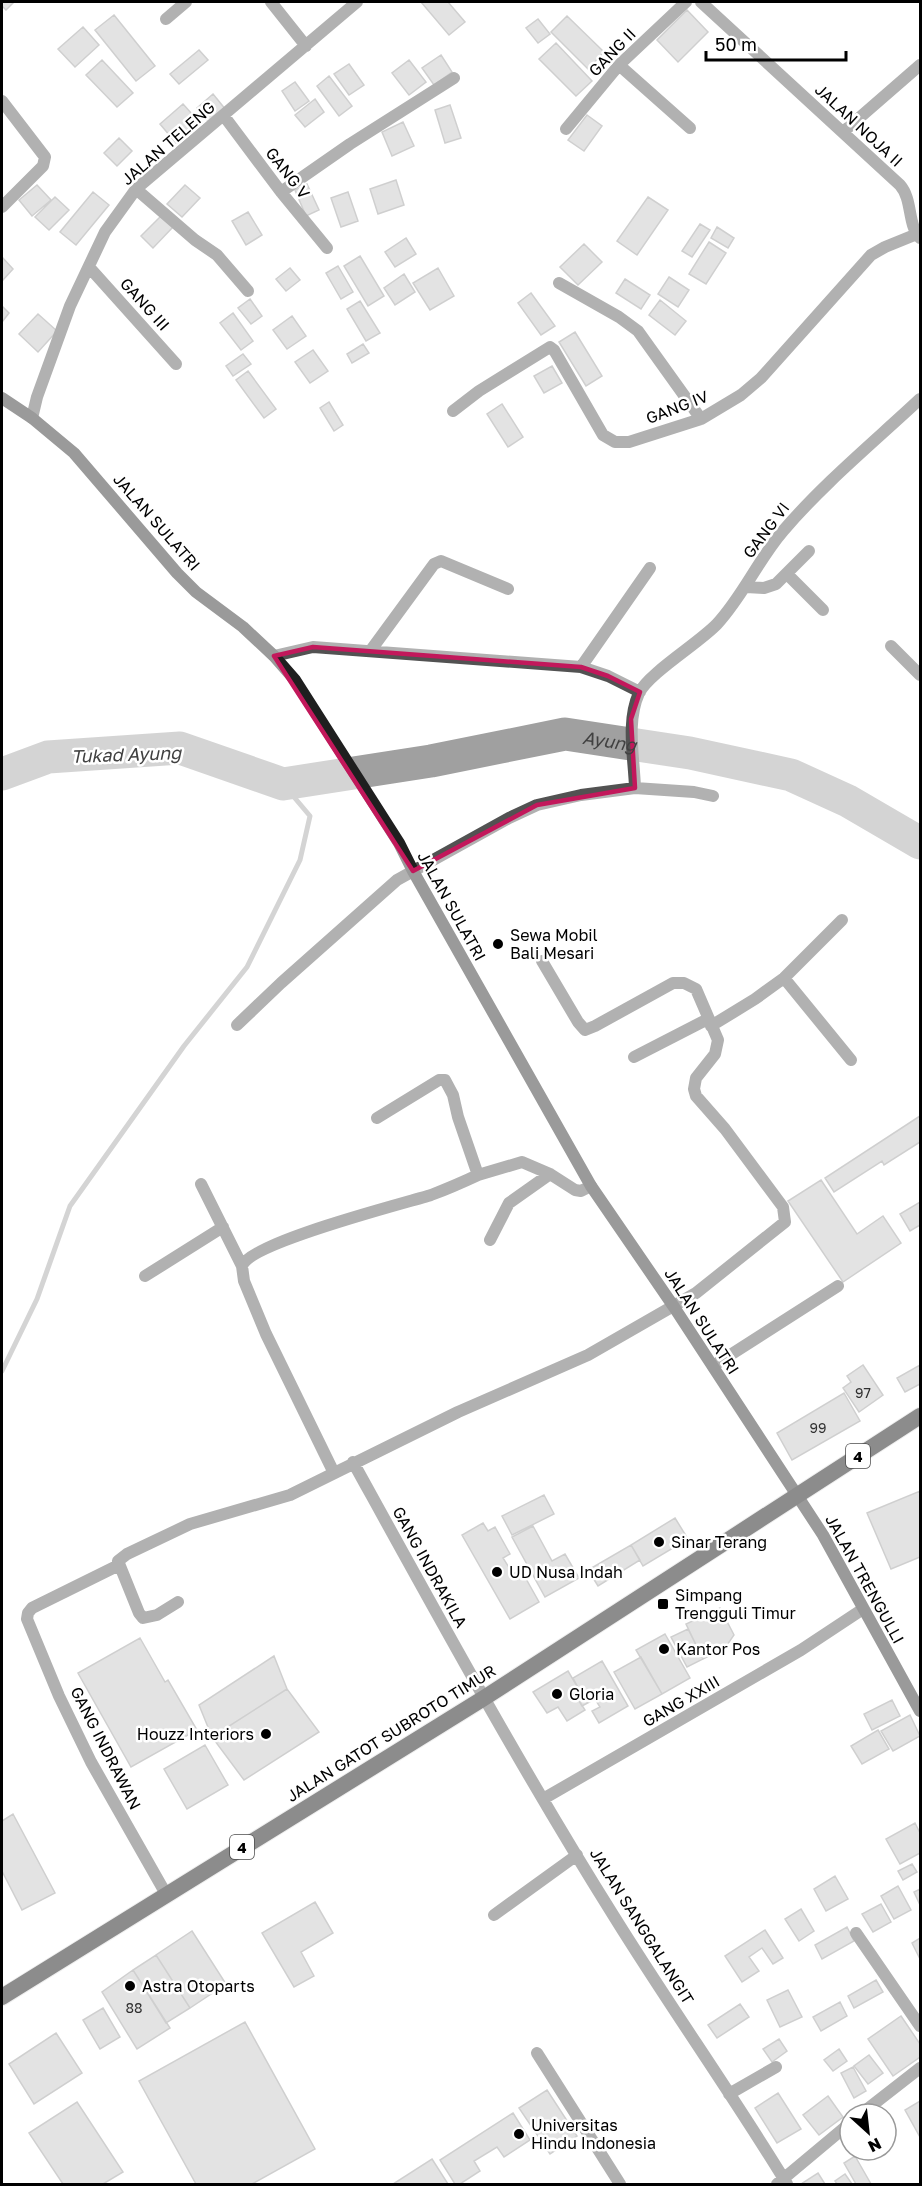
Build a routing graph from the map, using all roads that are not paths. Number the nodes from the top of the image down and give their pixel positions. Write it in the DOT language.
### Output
graph roads {
  1 [pos="186,2"];
  2 [pos="271,2"];
  3 [pos="357,2"];
  4 [pos="686,2"];
  5 [pos="701,2"];
  6 [pos="166,19"];
  7 [pos="306,46"];
  8 [pos="619,64"];
  9 [pos="921,65"];
  10 [pos="454,78"];
  11 [pos="2,101"];
  12 [pos="224,116"];
  13 [pos="690,128"];
  14 [pos="566,129"];
  15 [pos="843,132"];
  16 [pos="136,189"];
  17 [pos="281,192"];
  18 [pos="2,207"];
  19 [pos="919,236"];
  20 [pos="327,248"];
  21 [pos="89,267"];
  22 [pos="559,283"];
  23 [pos="248,291"];
  24 [pos="176,364"];
  25 [pos="2,398"];
  26 [pos="921,399"];
  27 [pos="453,411"];
  28 [pos="32,418"];
  29 [pos="701,419"];
  30 [pos="809,551"];
  31 [pos="650,568"];
  32 [pos="788,574"];
  33 [pos="746,586"];
  34 [pos="508,589"];
  35 [pos="823,610"];
  36 [pos="891,646"];
  37 [pos="371,650"];
  38 [pos="274,656"];
  39 [pos="581,667"];
  40 [pos="921,675"];
  41 [pos="640,692"];
  42 [pos="635,788"];
  43 [pos="713,796"];
  44 [pos="413,871"];
  45 [pos="842,920"];
  46 [pos="542,962"];
  47 [pos="784,978"];
  48 [pos="709,1023"];
  49 [pos="237,1025"];
  50 [pos="634,1057"];
  51 [pos="851,1060"];
  52 [pos="377,1118"];
  53 [pos="550,1174"];
  54 [pos="478,1175"];
  55 [pos="201,1184"];
  56 [pos="591,1186"];
  57 [pos="223,1227"];
  58 [pos="490,1240"];
  59 [pos="242,1266"];
  60 [pos="145,1276"];
  61 [pos="838,1286"];
  62 [pos="674,1306"];
  63 [pos="712,1366"];
  64 [pos="921,1416"];
  65 [pos="353,1462"];
  66 [pos="334,1473"];
  67 [pos="796,1496"];
  68 [pos="119,1565"];
  69 [pos="178,1602"];
  70 [pos="863,1609"];
  71 [pos="481,1693"];
  72 [pos="921,1711"];
  73 [pos="543,1799"];
  74 [pos="577,1855"];
  75 [pos="166,1894"];
  76 [pos="494,1915"];
  77 [pos="856,1933"];
  78 [pos="2,1997"];
  79 [pos="921,2026"];
  80 [pos="537,2053"];
  81 [pos="776,2067"];
  82 [pos="921,2068"];
  83 [pos="729,2094"];
  84 [pos="877,2102"];
  85 [pos="838,2134"];
  86 [pos="783,2182"];
  87 [pos="620,2184"];
  1 -- 6 [label="street"];
  2 -- 7 [label="street"];
  3 -- 7 [label="street, JALAN TELENG"];
  4 -- 8 [label="street, GANG II"];
  5 -- 15 [label="street, JALAN NOJA II"];
  7 -- 12 [label="street, JALAN TELENG"];
  8 -- 13 [label="street"];
  8 -- 14 [label="street, GANG II"];
  9 -- 15 [label="street"];
  10 -- 17 [label="street"];
  11 -- 18 [label="street"];
  12 -- 16 [label="street, JALAN TELENG"];
  12 -- 17 [label="street, GANG V"];
  15 -- 19 [label="street, JALAN NOJA II"];
  16 -- 21 [label="street, JALAN TELENG"];
  16 -- 23 [label="street"];
  17 -- 20 [label="street, GANG V"];
  19 -- 29 [label="street, GANG IV"];
  21 -- 24 [label="street, GANG III"];
  21 -- 28 [label="street, JALAN TELENG"];
  22 -- 29 [label="street"];
  25 -- 28 [label="main road, JALAN SULATRI"];
  26 -- 33 [label="street, GANG VI"];
  27 -- 29 [label="street, GANG IV"];
  28 -- 38 [label="main road, JALAN SULATRI"];
  30 -- 32 [label="street"];
  31 -- 39 [label="street"];
  32 -- 33 [label="street"];
  32 -- 35 [label="street"];
  33 -- 41 [label="street, GANG VI"];
  34 -- 37 [label="street"];
  36 -- 40 [label="street"];
  37 -- 38 [label="street"];
  37 -- 39 [label="street"];
  38 -- 44 [label="main road, JALAN SULATRI"];
  39 -- 41 [label="street"];
  41 -- 42 [label="street, GANG VI"];
  42 -- 43 [label="street"];
  42 -- 44 [label="street"];
  44 -- 49 [label="street"];
  44 -- 56 [label="main road, JALAN SULATRI"];
  45 -- 47 [label="street"];
  46 -- 48 [label="street"];
  47 -- 48 [label="street"];
  47 -- 51 [label="street"];
  48 -- 50 [label="street"];
  48 -- 62 [label="street"];
  52 -- 54 [label="street"];
  53 -- 54 [label="street"];
  53 -- 56 [label="street"];
  53 -- 58 [label="street"];
  54 -- 59 [label="street"];
  55 -- 57 [label="street"];
  56 -- 62 [label="main road, JALAN SULATRI"];
  57 -- 59 [label="street"];
  57 -- 60 [label="street"];
  59 -- 66 [label="street"];
  61 -- 63 [label="street"];
  62 -- 63 [label="main road, JALAN SULATRI"];
  62 -- 65 [label="street"];
  63 -- 67 [label="main road, JALAN SULATRI"];
  64 -- 67 [label="highway, 4"];
  65 -- 66 [label="street"];
  65 -- 71 [label="street, GANG INDRAKILA"];
  66 -- 68 [label="street"];
  67 -- 70 [label="main road, JALAN TRENGULLI"];
  67 -- 71 [label="highway, JALAN GATOT SUBROTO TIMUR / 4"];
  68 -- 69 [label="street"];
  68 -- 75 [label="street, GANG INDRAWAN"];
  70 -- 72 [label="main road, JALAN TRENGULLI"];
  70 -- 73 [label="street, GANG XXIII"];
  71 -- 73 [label="street, JALAN SANGGALANGIT"];
  71 -- 75 [label="highway, JALAN GATOT SUBROTO TIMUR / 4"];
  73 -- 74 [label="street, JALAN SANGGALANGIT"];
  74 -- 76 [label="street"];
  74 -- 83 [label="street, JALAN SANGGALANGIT"];
  75 -- 78 [label="highway, JALAN GATOT SUBROTO TIMUR / 4"];
  77 -- 79 [label="street"];
  80 -- 87 [label="street"];
  81 -- 83 [label="street"];
  82 -- 84 [label="street"];
  83 -- 86 [label="street, JALAN SANGGALANGIT"];
  85 -- 86 [label="street, JALAN SANGGALANGIT"];
}
